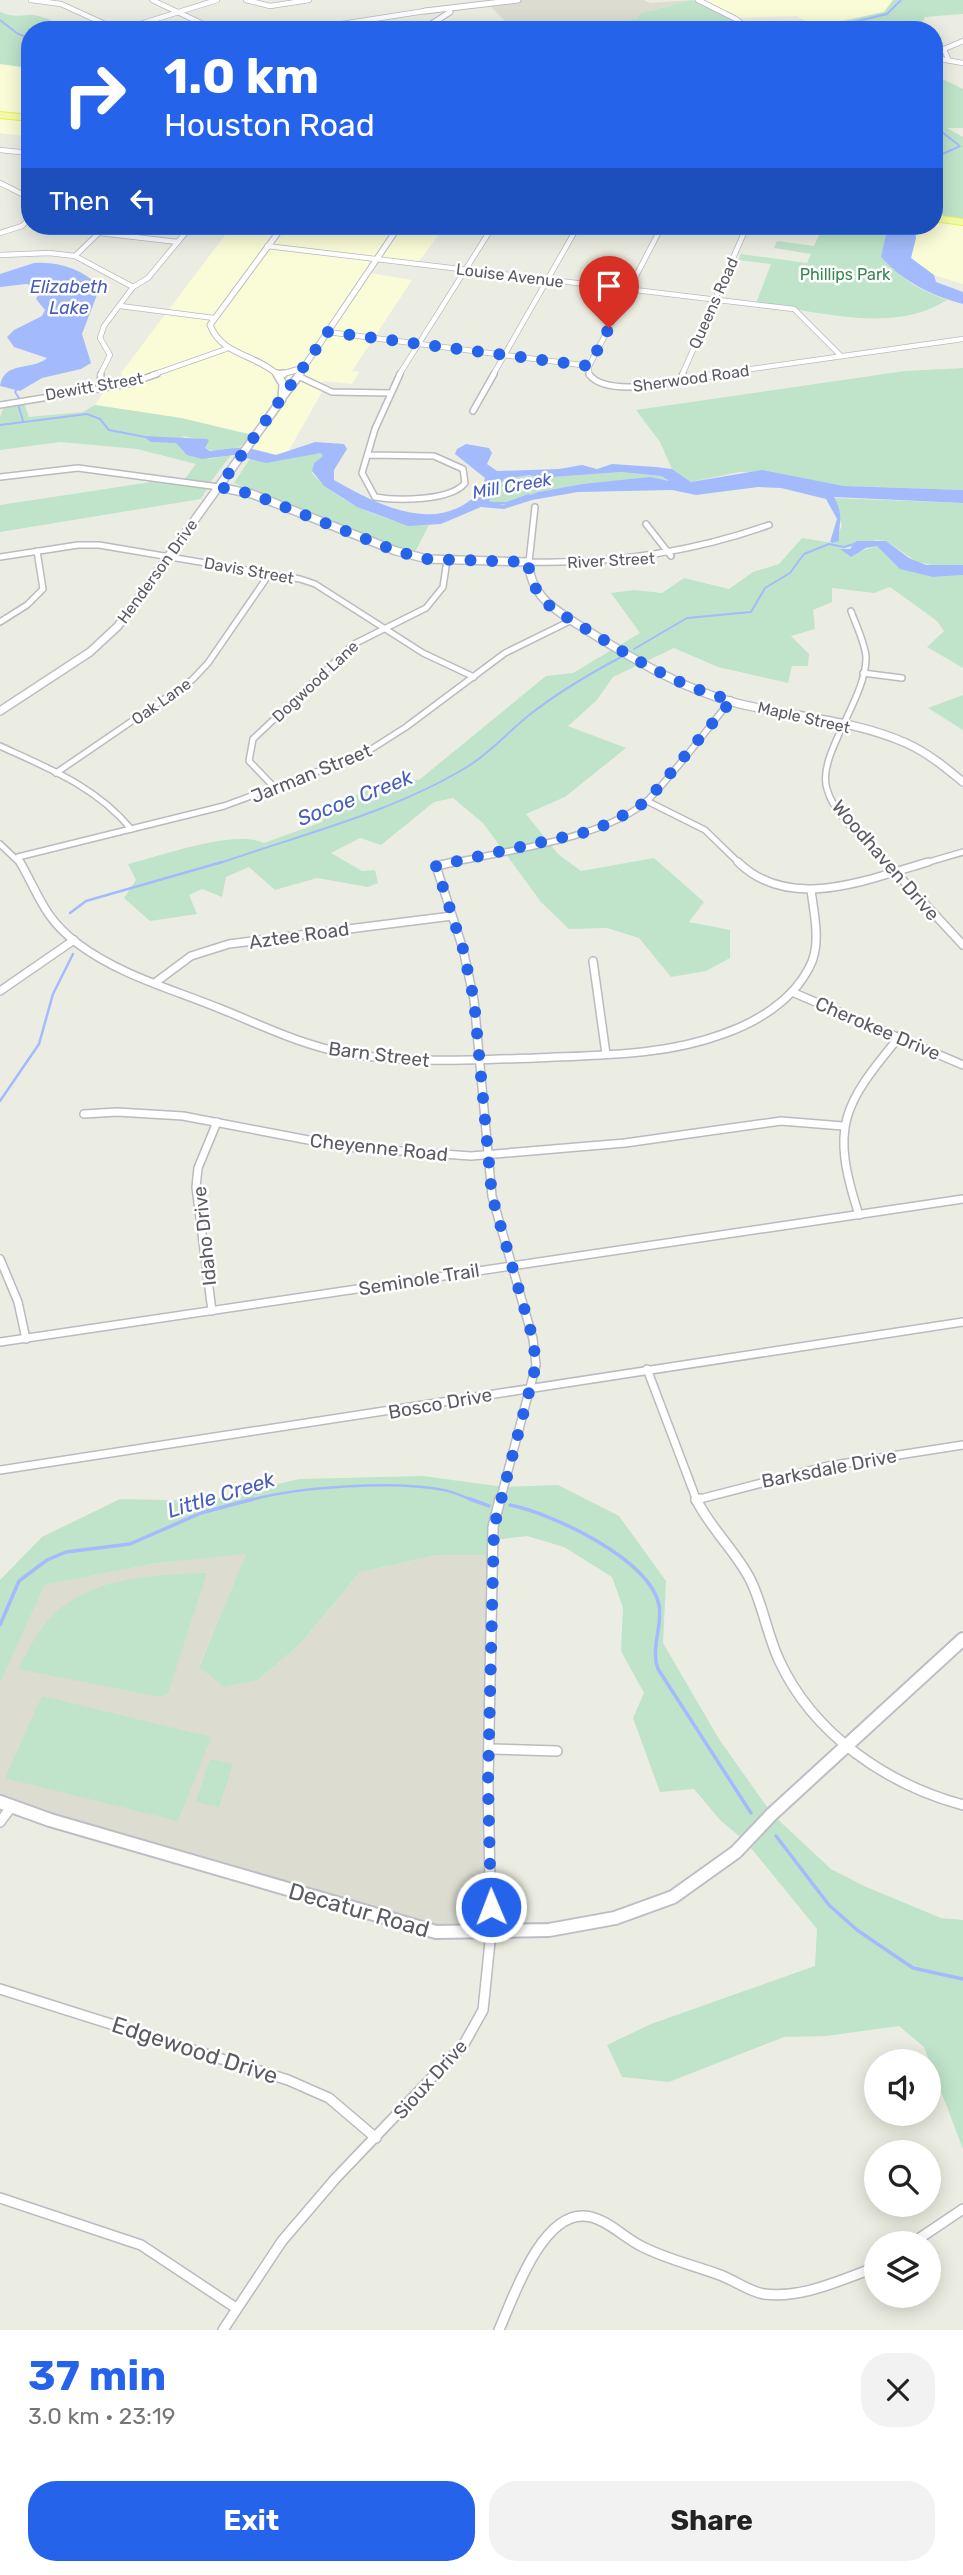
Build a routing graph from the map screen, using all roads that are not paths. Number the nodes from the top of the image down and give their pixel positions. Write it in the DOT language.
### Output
graph roads {
  1 [pos="31,0"];
  2 [pos="152,0"];
  3 [pos="217,0"];
  4 [pos="246,0"];
  5 [pos="309,0"];
  6 [pos="419,0"];
  7 [pos="518,0"];
  8 [pos="698,0"];
  9 [pos="467,7"];
  10 [pos="425,10"];
  11 [pos="178,12"];
  12 [pos="99,21"];
  13 [pos="148,21"];
  14 [pos="197,21"];
  15 [pos="358,21"];
  16 [pos="428,21"];
  17 [pos="436,21"];
  18 [pos="739,21"];
  19 [pos="963,41"];
  20 [pos="944,49"];
  21 [pos="943,59"];
  22 [pos="948,60"];
  23 [pos="963,63"];
  24 [pos="0,115"];
  25 [pos="21,117"];
  26 [pos="0,150"];
  27 [pos="21,152"];
  28 [pos="0,183"];
  29 [pos="21,194"];
  30 [pos="943,219"];
  31 [pos="963,222"];
  32 [pos="21,226"];
  33 [pos="0,233"];
  34 [pos="98,235"];
  35 [pos="117,235"];
  36 [pos="184,235"];
  37 [pos="276,235"];
  38 [pos="393,235"];
  39 [pos="487,235"];
  40 [pos="573,235"];
  41 [pos="657,235"];
  42 [pos="743,235"];
  43 [pos="178,242"];
  44 [pos="267,246"];
  45 [pos="0,255"];
  46 [pos="75,256"];
  47 [pos="377,259"];
  48 [pos="466,270"];
  49 [pos="547,280"];
  50 [pos="133,287"];
  51 [pos="630,289"];
  52 [pos="714,299"];
  53 [pos="120,306"];
  54 [pos="214,318"];
  55 [pos="328,332"];
  56 [pos="963,339"];
  57 [pos="419,344"];
  58 [pos="226,349"];
  59 [pos="504,354"];
  60 [pos="841,356"];
  61 [pos="306,364"];
  62 [pos="589,366"];
  63 [pos="278,375"];
  64 [pos="298,376"];
  65 [pos="680,380"];
  66 [pos="99,388"];
  67 [pos="390,393"];
  68 [pos="282,399"];
  69 [pos="0,405"];
  70 [pos="472,411"];
  71 [pos="369,455"];
  72 [pos="0,477"];
  73 [pos="219,487"];
  74 [pos="535,507"];
  75 [pos="646,524"];
  76 [pos="769,525"];
  77 [pos="37,551"];
  78 [pos="168,556"];
  79 [pos="671,556"];
  80 [pos="0,557"];
  81 [pos="447,559"];
  82 [pos="529,562"];
  83 [pos="270,573"];
  84 [pos="850,611"];
  85 [pos="572,620"];
  86 [pos="0,622"];
  87 [pos="384,627"];
  88 [pos="863,673"];
  89 [pos="474,677"];
  90 [pos="902,678"];
  91 [pos="732,700"];
  92 [pos="0,711"];
  93 [pos="844,726"];
  94 [pos="0,746"];
  95 [pos="56,773"];
  96 [pos="963,782"];
  97 [pos="275,788"];
  98 [pos="647,801"];
  99 [pos="131,829"];
  100 [pos="0,844"];
  101 [pos="963,852"];
  102 [pos="18,856"];
  103 [pos="894,873"];
  104 [pos="811,890"];
  105 [pos="452,916"];
  106 [pos="74,940"];
  107 [pos="963,945"];
  108 [pos="593,961"];
  109 [pos="156,982"];
  110 [pos="0,991"];
  111 [pos="792,992"];
  112 [pos="900,1036"];
  113 [pos="606,1054"];
  114 [pos="481,1060"];
  115 [pos="963,1065"];
  116 [pos="84,1114"];
  117 [pos="217,1122"];
  118 [pos="843,1126"];
  119 [pos="489,1153"];
  120 [pos="963,1199"];
  121 [pos="859,1215"];
  122 [pos="0,1259"];
  123 [pos="511,1264"];
  124 [pos="212,1311"];
  125 [pos="963,1322"];
  126 [pos="26,1339"];
  127 [pos="0,1342"];
  128 [pos="647,1369"];
  129 [pos="532,1387"];
  130 [pos="963,1445"];
  131 [pos="0,1470"];
  132 [pos="696,1500"];
  133 [pos="963,1639"];
  134 [pos="846,1746"];
  135 [pos="489,1749"];
  136 [pos="557,1751"];
  137 [pos="6,1804"];
  138 [pos="963,1805"];
  139 [pos="0,1822"];
  140 [pos="491,1932"];
  141 [pos="0,1989"];
  142 [pos="376,2138"];
  143 [pos="0,2198"];
  144 [pos="963,2209"];
  145 [pos="930,2231"];
  146 [pos="864,2272"];
  147 [pos="236,2308"];
  148 [pos="223,2330"];
  149 [pos="499,2330"];
  1 -- 12 [label="street"];
  2 -- 11 [label="street"];
  3 -- 11 [label="street"];
  4 -- 5 [label="street"];
  6 -- 10 [label="street"];
  7 -- 9 [label="street"];
  8 -- 18 [label="street"];
  9 -- 10 [label="street"];
  9 -- 17 [label="street"];
  10 -- 15 [label="street"];
  10 -- 16 [label="street"];
  11 -- 13 [label="street"];
  11 -- 14 [label="street"];
  19 -- 20 [label="street"];
  20 -- 22 [label="street"];
  21 -- 22 [label="street"];
  22 -- 23 [label="street"];
  24 -- 25 [label="main road"];
  26 -- 27 [label="street"];
  28 -- 29 [label="street"];
  30 -- 31 [label="main road"];
  32 -- 33 [label="street"];
  34 -- 46 [label="street"];
  35 -- 43 [label="street"];
  36 -- 43 [label="street"];
  37 -- 44 [label="street"];
  38 -- 47 [label="street, Henderson Drive"];
  39 -- 48 [label="street"];
  40 -- 49 [label="street"];
  41 -- 51 [label="street"];
  42 -- 52 [label="street, Queens Road"];
  43 -- 50 [label="street"];
  44 -- 47 [label="street, Louise Avenue"];
  44 -- 54 [label="street"];
  45 -- 46 [label="street"];
  46 -- 50 [label="street"];
  47 -- 48 [label="street, Louise Avenue"];
  47 -- 55 [label="street, Henderson Drive"];
  48 -- 49 [label="street, Louise Avenue"];
  48 -- 57 [label="street"];
  49 -- 51 [label="street, Louise Avenue"];
  49 -- 59 [label="street"];
  50 -- 53 [label="street"];
  51 -- 52 [label="street, Louise Avenue"];
  51 -- 62 [label="street"];
  52 -- 60 [label="street, Louise Avenue"];
  52 -- 65 [label="street, Queens Road"];
  53 -- 54 [label="street"];
  53 -- 66 [label="street"];
  54 -- 58 [label="street"];
  55 -- 57 [label="street"];
  55 -- 61 [label="street, Henderson Drive"];
  56 -- 60 [label="street, Sherwood Road"];
  57 -- 59 [label="street"];
  57 -- 67 [label="street"];
  58 -- 63 [label="street"];
  58 -- 66 [label="street, Dewitt Street"];
  59 -- 62 [label="street"];
  59 -- 70 [label="street"];
  60 -- 65 [label="street, Sherwood Road"];
  61 -- 63 [label="street"];
  61 -- 64 [label="street, Henderson Drive"];
  62 -- 65 [label="street, Sherwood Road"];
  63 -- 68 [label="street"];
  64 -- 67 [label="street"];
  64 -- 68 [label="street, Henderson Drive"];
  66 -- 69 [label="street, Dewitt Street"];
  67 -- 71 [label="street"];
  68 -- 73 [label="street, Henderson Drive"];
  71 -- 71 [label="street"];
  72 -- 73 [label="street, River Street"];
  73 -- 78 [label="street, Henderson Drive"];
  73 -- 81 [label="street, River Street"];
  74 -- 82 [label="street, Maple Street"];
  75 -- 79 [label="street"];
  76 -- 79 [label="street, River Street"];
  77 -- 78 [label="street, Davis Street"];
  77 -- 80 [label="street, Davis Street"];
  77 -- 86 [label="street"];
  78 -- 83 [label="street, Davis Street"];
  78 -- 92 [label="street, Henderson Drive"];
  79 -- 82 [label="street, River Street"];
  81 -- 82 [label="street, River Street"];
  81 -- 87 [label="street, Dogwood Lane"];
  82 -- 85 [label="street, Maple Street"];
  83 -- 87 [label="street, Davis Street"];
  83 -- 95 [label="street, Oak Lane"];
  84 -- 88 [label="street, Woodhaven Drive"];
  85 -- 89 [label="street, Jarman Street"];
  85 -- 91 [label="street, Maple Street"];
  87 -- 89 [label="street, Davis Street"];
  87 -- 97 [label="street, Dogwood Lane"];
  88 -- 90 [label="street"];
  88 -- 93 [label="street, Woodhaven Drive"];
  89 -- 97 [label="street, Jarman Street"];
  91 -- 93 [label="street, Maple Street"];
  91 -- 98 [label="street"];
  93 -- 96 [label="street, Maple Street"];
  93 -- 103 [label="street, Woodhaven Drive"];
  94 -- 95 [label="street"];
  95 -- 99 [label="street"];
  97 -- 99 [label="street, Jarman Street"];
  98 -- 104 [label="street"];
  98 -- 105 [label="street, Sioux Drive"];
  99 -- 102 [label="street, Jarman Street"];
  100 -- 102 [label="street"];
  101 -- 103 [label="street"];
  102 -- 106 [label="street, Barn Street"];
  103 -- 104 [label="street"];
  103 -- 107 [label="street, Woodhaven Drive"];
  104 -- 111 [label="street, Barn Street"];
  105 -- 109 [label="street, Aztee Road"];
  105 -- 114 [label="street, Sioux Drive"];
  106 -- 109 [label="street, Barn Street"];
  106 -- 110 [label="street"];
  108 -- 113 [label="street"];
  109 -- 114 [label="street, Barn Street"];
  111 -- 112 [label="street, Cherokee Drive"];
  111 -- 113 [label="street, Barn Street"];
  112 -- 115 [label="street, Cherokee Drive"];
  112 -- 118 [label="street"];
  113 -- 114 [label="street, Barn Street"];
  114 -- 119 [label="street, Sioux Drive"];
  116 -- 117 [label="street, Cheyenne Road"];
  117 -- 119 [label="street, Cheyenne Road"];
  117 -- 124 [label="street, Idaho Drive"];
  118 -- 119 [label="street, Cheyenne Road"];
  118 -- 121 [label="street"];
  119 -- 123 [label="street, Sioux Drive"];
  120 -- 121 [label="street, Seminole Trail"];
  121 -- 123 [label="street, Seminole Trail"];
  122 -- 126 [label="street"];
  123 -- 124 [label="street, Seminole Trail"];
  123 -- 129 [label="street, Sioux Drive"];
  124 -- 126 [label="street, Seminole Trail"];
  125 -- 128 [label="street, Bosco Drive"];
  126 -- 127 [label="street, Seminole Trail"];
  128 -- 129 [label="street, Bosco Drive"];
  128 -- 132 [label="street"];
  129 -- 131 [label="street, Bosco Drive"];
  129 -- 135 [label="street, Sioux Drive"];
  130 -- 132 [label="street, Barksdale Drive"];
  132 -- 134 [label="street"];
  133 -- 134 [label="street, Decatur Road"];
  134 -- 138 [label="street"];
  134 -- 140 [label="street, Decatur Road"];
  135 -- 136 [label="street"];
  135 -- 140 [label="street, Sioux Drive"];
  137 -- 139 [label="street"];
  137 -- 140 [label="street, Decatur Road"];
  140 -- 142 [label="street, Sioux Drive"];
  141 -- 142 [label="street, Edgewood Drive"];
  142 -- 147 [label="street, Sioux Drive"];
  143 -- 147 [label="street"];
  144 -- 145 [label="street"];
  146 -- 149 [label="street"];
  147 -- 148 [label="street, Sioux Drive"];
}
